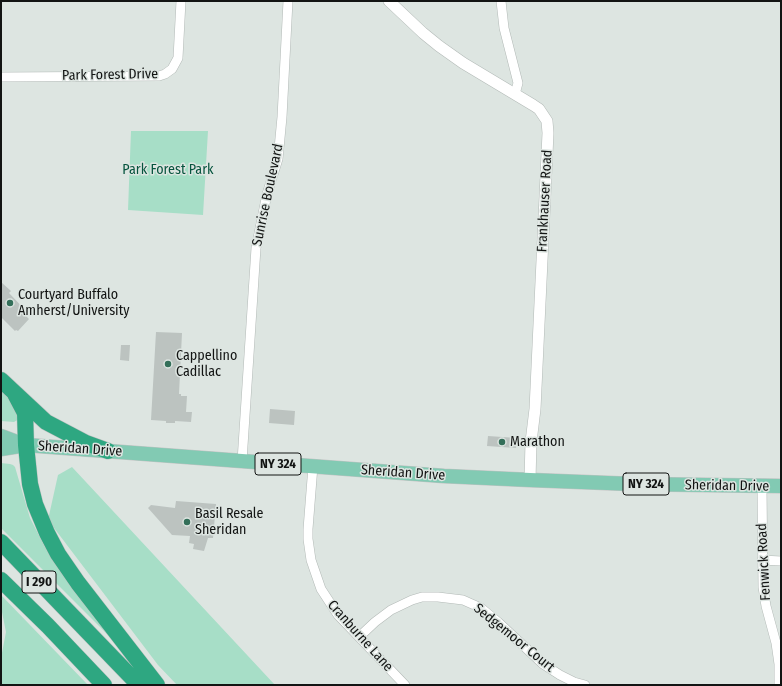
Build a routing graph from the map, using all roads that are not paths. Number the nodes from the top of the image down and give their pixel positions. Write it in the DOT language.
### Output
graph roads {
  1 [pos="181,1"];
  2 [pos="288,1"];
  3 [pos="389,1"];
  4 [pos="501,1"];
  5 [pos="1,77"];
  6 [pos="516,94"];
  7 [pos="1,380"];
  8 [pos="15,394"];
  9 [pos="1,436"];
  10 [pos="26,445"];
  11 [pos="1,449"];
  12 [pos="108,451"];
  13 [pos="242,461"];
  14 [pos="313,466"];
  15 [pos="530,480"];
  16 [pos="762,486"];
  17 [pos="781,486"];
  18 [pos="1,542"];
  19 [pos="762,560"];
  20 [pos="781,561"];
  21 [pos="1,580"];
  22 [pos="359,637"];
  23 [pos="104,685"];
  24 [pos="139,685"];
  25 [pos="157,685"];
  26 [pos="405,685"];
  27 [pos="585,685"];
  28 [pos="780,685"];
  1 -- 5 [label="street, Park Forest Drive"];
  2 -- 13 [label="street, Sunrise Boulevard"];
  3 -- 6 [label="street, Frankhauser Road"];
  4 -- 6 [label="street"];
  6 -- 15 [label="street, Frankhauser Road"];
  7 -- 8 [label="highway"];
  8 -- 10 [label="highway"];
  8 -- 12 [label="highway"];
  9 -- 10 [label="main road, Sheridan Drive / NY 324"];
  10 -- 11 [label="main road, Sheridan Drive / NY 324"];
  10 -- 12 [label="main road, Sheridan Drive / NY 324"];
  10 -- 25 [label="highway"];
  12 -- 13 [label="main road, Sheridan Drive / NY 324"];
  13 -- 14 [label="main road, Sheridan Drive / NY 324"];
  14 -- 15 [label="main road, Sheridan Drive / NY 324"];
  14 -- 22 [label="street, Cranburne Lane"];
  15 -- 16 [label="main road, Sheridan Drive / NY 324"];
  16 -- 17 [label="main road, Sheridan Drive / NY 324"];
  16 -- 19 [label="street, Fenwick Road"];
  18 -- 24 [label="highway, I 290"];
  19 -- 20 [label="street"];
  19 -- 28 [label="street, Fenwick Road"];
  21 -- 23 [label="highway, I 290"];
  22 -- 26 [label="street, Cranburne Lane"];
  22 -- 27 [label="street, Sedgemoor Court"];
}
